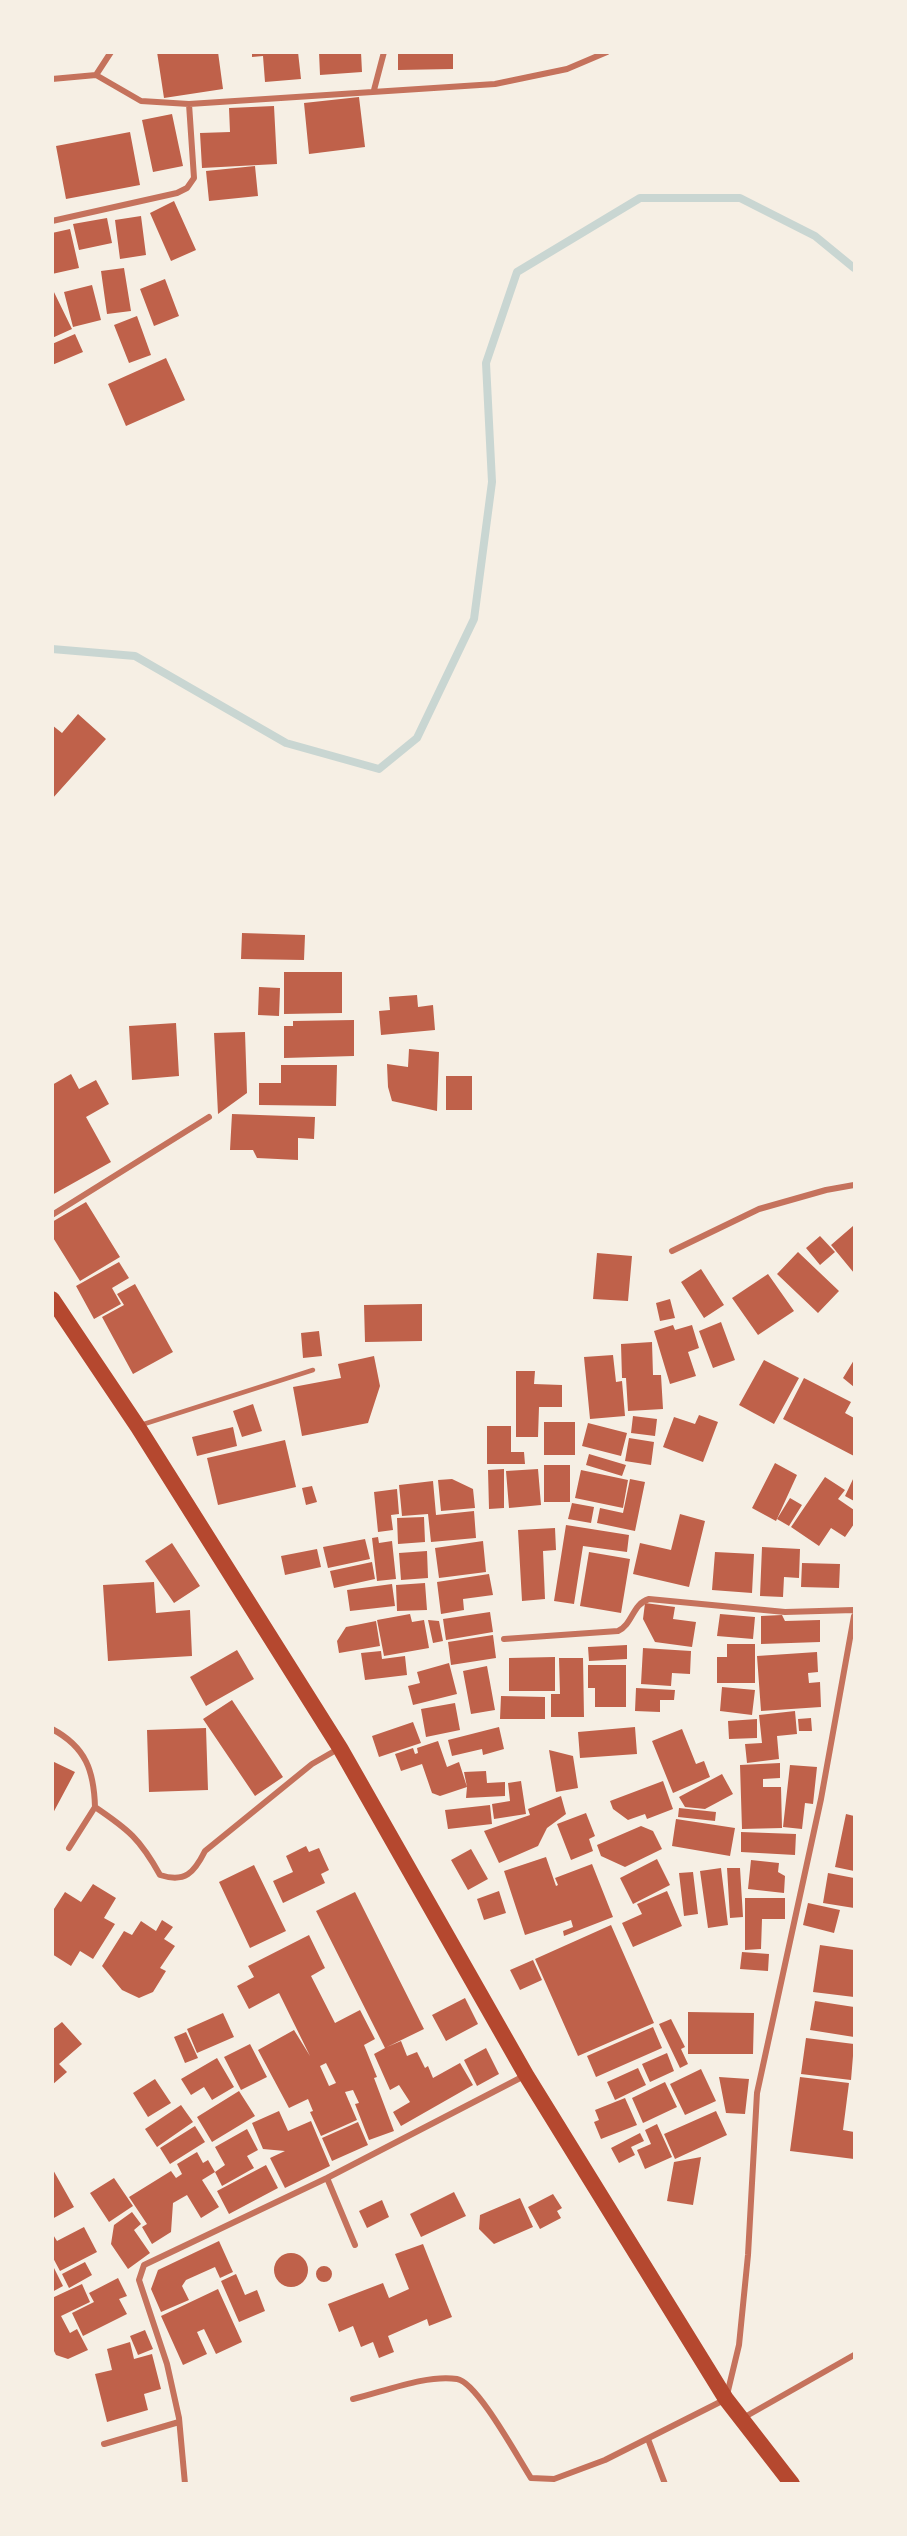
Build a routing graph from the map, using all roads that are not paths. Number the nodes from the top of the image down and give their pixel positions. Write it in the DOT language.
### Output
graph roads {
  1 [pos="111,52"];
  2 [pos="384,52"];
  3 [pos="607,52"];
  4 [pos="96,75"];
  5 [pos="52,79"];
  6 [pos="374,90"];
  7 [pos="189,104"];
  8 [pos="52,221"];
  9 [pos="209,1117"];
  10 [pos="855,1185"];
  11 [pos="52,1215"];
  12 [pos="672,1251"];
  13 [pos="52,1299"];
  14 [pos="313,1370"];
  15 [pos="138,1427"];
  16 [pos="855,1610"];
  17 [pos="855,1616"];
  18 [pos="504,1639"];
  19 [pos="52,1729"];
  20 [pos="340,1748"];
  21 [pos="95,1807"];
  22 [pos="69,1848"];
  23 [pos="526,2075"];
  24 [pos="327,2178"];
  25 [pos="355,2245"];
  26 [pos="855,2355"];
  27 [pos="726,2398"];
  28 [pos="353,2399"];
  29 [pos="742,2418"];
  30 [pos="179,2422"];
  31 [pos="648,2439"];
  32 [pos="104,2444"];
  33 [pos="185,2484"];
  34 [pos="665,2484"];
  35 [pos="792,2484"];
  1 -- 4 [label="street"];
  2 -- 6 [label="street"];
  3 -- 6 [label="street"];
  4 -- 5 [label="street"];
  4 -- 7 [label="street"];
  6 -- 7 [label="street"];
  7 -- 8 [label="street"];
  9 -- 11 [label="street"];
  10 -- 12 [label="street"];
  13 -- 15 [label="highway"];
  14 -- 15 [label="lane"];
  15 -- 20 [label="highway"];
  16 -- 18 [label="street"];
  17 -- 27 [label="street"];
  19 -- 21 [label="street"];
  20 -- 21 [label="street"];
  20 -- 23 [label="highway"];
  21 -- 22 [label="street"];
  23 -- 24 [label="street"];
  23 -- 27 [label="highway"];
  24 -- 25 [label="street"];
  24 -- 30 [label="street"];
  26 -- 29 [label="street"];
  27 -- 29 [label="highway"];
  27 -- 31 [label="street"];
  28 -- 31 [label="street"];
  29 -- 35 [label="highway"];
  30 -- 32 [label="street"];
  30 -- 33 [label="street"];
  31 -- 34 [label="street"];
}
